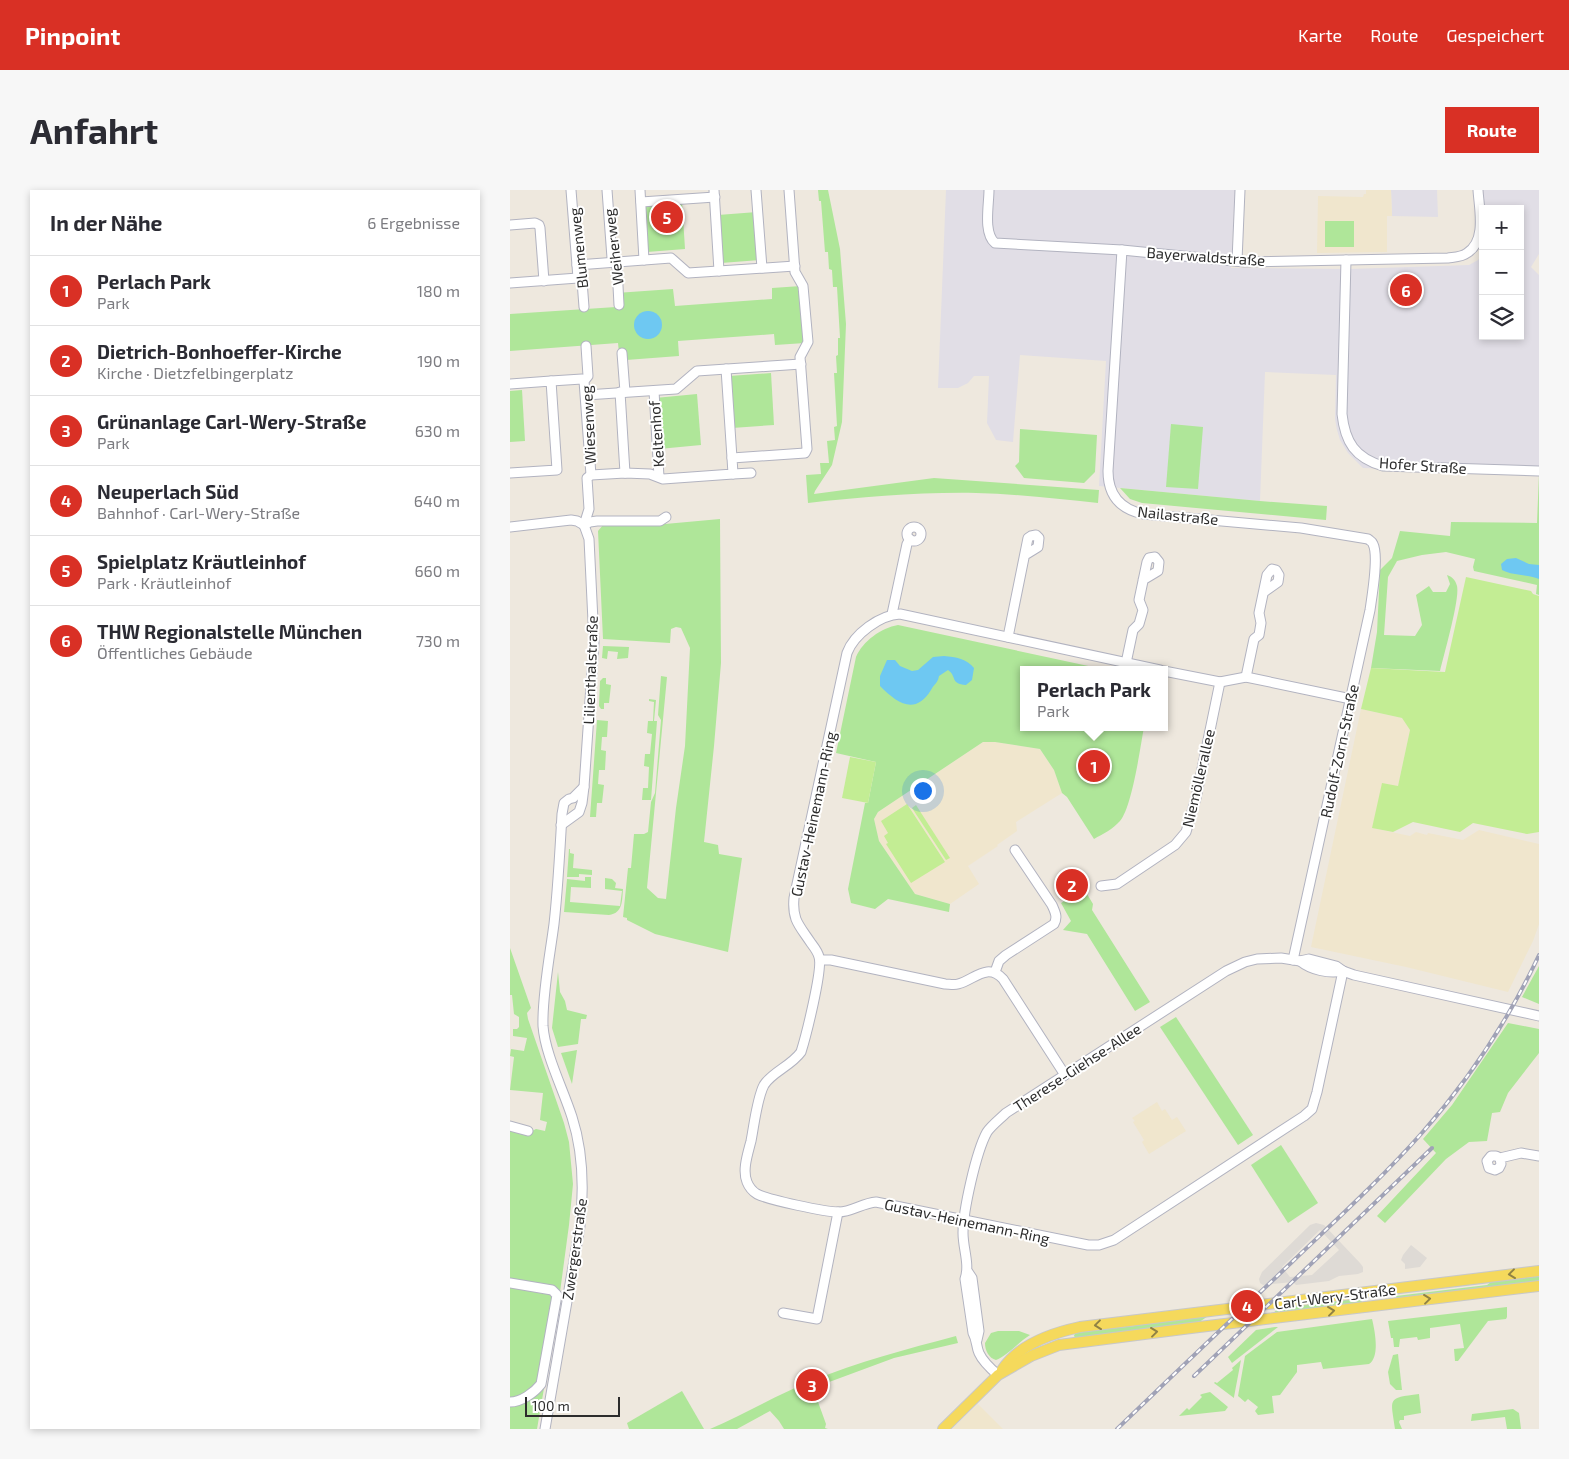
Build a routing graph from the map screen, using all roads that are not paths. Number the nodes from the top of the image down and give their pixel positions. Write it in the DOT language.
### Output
graph roads {
  1 [pos="572,190"];
  2 [pos="607,190"];
  3 [pos="640,190"];
  4 [pos="756,190"];
  5 [pos="789,190"];
  6 [pos="989,190"];
  7 [pos="1240,190"];
  8 [pos="1478,190"];
  9 [pos="714,193"];
  10 [pos="641,202"];
  11 [pos="510,225"];
  12 [pos="1122,250"];
  13 [pos="644,260"];
  14 [pos="1346,260"];
  15 [pos="1237,261"];
  16 [pos="615,262"];
  17 [pos="577,265"];
  18 [pos="795,266"];
  19 [pos="762,268"];
  20 [pos="719,271"];
  21 [pos="578,278"];
  22 [pos="544,281"];
  23 [pos="510,283"];
  24 [pos="619,305"];
  25 [pos="584,307"];
  26 [pos="586,346"];
  27 [pos="622,354"];
  28 [pos="800,364"];
  29 [pos="726,369"];
  30 [pos="551,381"];
  31 [pos="584,381"];
  32 [pos="510,384"];
  33 [pos="654,391"];
  34 [pos="622,392"];
  35 [pos="586,395"];
  36 [pos="732,458"];
  37 [pos="1539,471"];
  38 [pos="510,473"];
  39 [pos="625,473"];
  40 [pos="751,473"];
  41 [pos="733,474"];
  42 [pos="659,476"];
  43 [pos="589,477"];
  44 [pos="666,517"];
  45 [pos="584,524"];
  46 [pos="510,526"];
  47 [pos="910,539"];
  48 [pos="1372,542"];
  49 [pos="1025,555"];
  50 [pos="1143,580"];
  51 [pos="1264,592"];
  52 [pos="892,614"];
  53 [pos="1008,638"];
  54 [pos="1126,663"];
  55 [pos="1141,666"];
  56 [pos="1168,672"];
  57 [pos="1246,677"];
  58 [pos="1220,682"];
  59 [pos="1350,699"];
  60 [pos="584,787"];
  61 [pos="573,798"];
  62 [pos="581,807"];
  63 [pos="564,809"];
  64 [pos="573,816"];
  65 [pos="561,825"];
  66 [pos="1015,850"];
  67 [pos="1101,886"];
  68 [pos="820,960"];
  69 [pos="1296,960"];
  70 [pos="1343,971"];
  71 [pos="995,972"];
  72 [pos="1539,1016"];
  73 [pos="1065,1075"];
  74 [pos="510,1126"];
  75 [pos="528,1131"];
  76 [pos="1539,1156"];
  77 [pos="1500,1158"];
  78 [pos="838,1212"];
  79 [pos="964,1221"];
  80 [pos="1539,1271"];
  81 [pos="510,1283"];
  82 [pos="1539,1286"];
  83 [pos="782,1313"];
  84 [pos="1064,1331"];
  85 [pos="1066,1344"];
  86 [pos="998,1375"];
  87 [pos="510,1402"];
  88 [pos="546,1429"];
  89 [pos="943,1429"];
  1 -- 17 [label="street, Blumenweg"];
  2 -- 16 [label="street, Weiherweg"];
  3 -- 10 [label="street"];
  4 -- 19 [label="street"];
  5 -- 18 [label="street"];
  6 -- 12 [label="street, Bayerwaldstraße"];
  7 -- 15 [label="street"];
  8 -- 14 [label="street, Bayerwaldstraße"];
  9 -- 10 [label="street"];
  9 -- 20 [label="street"];
  10 -- 13 [label="street"];
  11 -- 22 [label="street"];
  12 -- 15 [label="street, Bayerwaldstraße"];
  12 -- 48 [label="street, Nailastraße"];
  13 -- 16 [label="street"];
  13 -- 20 [label="street"];
  14 -- 15 [label="street, Bayerwaldstraße"];
  14 -- 37 [label="street, Hofer Straße"];
  16 -- 17 [label="street"];
  16 -- 24 [label="street, Weiherweg"];
  17 -- 21 [label="street, Blumenweg"];
  18 -- 19 [label="street"];
  18 -- 28 [label="street"];
  19 -- 20 [label="street"];
  21 -- 22 [label="street"];
  21 -- 25 [label="street, Blumenweg"];
  22 -- 23 [label="street"];
  26 -- 31 [label="street, Wiesenweg"];
  27 -- 34 [label="street"];
  28 -- 29 [label="street, Keltenhof"];
  28 -- 36 [label="street"];
  29 -- 33 [label="street, Keltenhof"];
  29 -- 36 [label="street"];
  30 -- 31 [label="street"];
  30 -- 32 [label="street"];
  30 -- 38 [label="street"];
  31 -- 35 [label="street, Wiesenweg"];
  33 -- 34 [label="street, Keltenhof"];
  33 -- 42 [label="street, Keltenhof"];
  34 -- 35 [label="street, Keltenhof"];
  34 -- 39 [label="street"];
  35 -- 43 [label="street, Wiesenweg"];
  36 -- 41 [label="street"];
  39 -- 42 [label="street"];
  39 -- 43 [label="street"];
  40 -- 41 [label="street"];
  41 -- 42 [label="street"];
  43 -- 45 [label="street, Wiesenweg"];
  44 -- 45 [label="street"];
  45 -- 46 [label="street"];
  45 -- 60 [label="street, Lilienthalstraße"];
  47 -- 52 [label="street"];
  48 -- 59 [label="street, Rudolf-Zorn-Straße"];
  49 -- 53 [label="street"];
  50 -- 54 [label="street"];
  51 -- 57 [label="street"];
  52 -- 53 [label="street"];
  52 -- 68 [label="street, Gustav-Heinemann-Ring"];
  53 -- 54 [label="street"];
  54 -- 55 [label="street"];
  56 -- 58 [label="street"];
  57 -- 58 [label="street"];
  57 -- 59 [label="street"];
  58 -- 67 [label="street, Niemöllerallee"];
  59 -- 69 [label="street, Rudolf-Zorn-Straße"];
  60 -- 61 [label="street"];
  60 -- 62 [label="street, Lilienthalstraße"];
  61 -- 62 [label="street"];
  61 -- 63 [label="street"];
  62 -- 64 [label="street"];
  63 -- 64 [label="street"];
  63 -- 65 [label="street"];
  64 -- 65 [label="street"];
  65 -- 88 [label="street, Zwergerstraße"];
  66 -- 71 [label="street"];
  68 -- 71 [label="street"];
  68 -- 78 [label="street, Gustav-Heinemann-Ring"];
  69 -- 70 [label="street, Therese-Giehse-Allee"];
  69 -- 73 [label="street, Therese-Giehse-Allee"];
  70 -- 72 [label="street, Therese-Giehse-Allee"];
  70 -- 79 [label="street, Gustav-Heinemann-Ring"];
  71 -- 73 [label="street"];
  73 -- 79 [label="street, Therese-Giehse-Allee"];
  74 -- 75 [label="street"];
  76 -- 77 [label="street"];
  78 -- 79 [label="street, Gustav-Heinemann-Ring"];
  78 -- 83 [label="street"];
  79 -- 86 [label="street, Therese-Giehse-Allee"];
  80 -- 84 [label="main road, Carl-Wery-Straße, one-way"];
  81 -- 87 [label="street"];
  85 -- 82 [label="main road, Carl-Wery-Straße, one-way"];
  84 -- 85 [label="street"];
  84 -- 86 [label="main road, Carl-Wery-Straße"];
  85 -- 86 [label="main road, Carl-Wery-Straße"];
  86 -- 89 [label="main road, Carl-Wery-Straße"];
}
